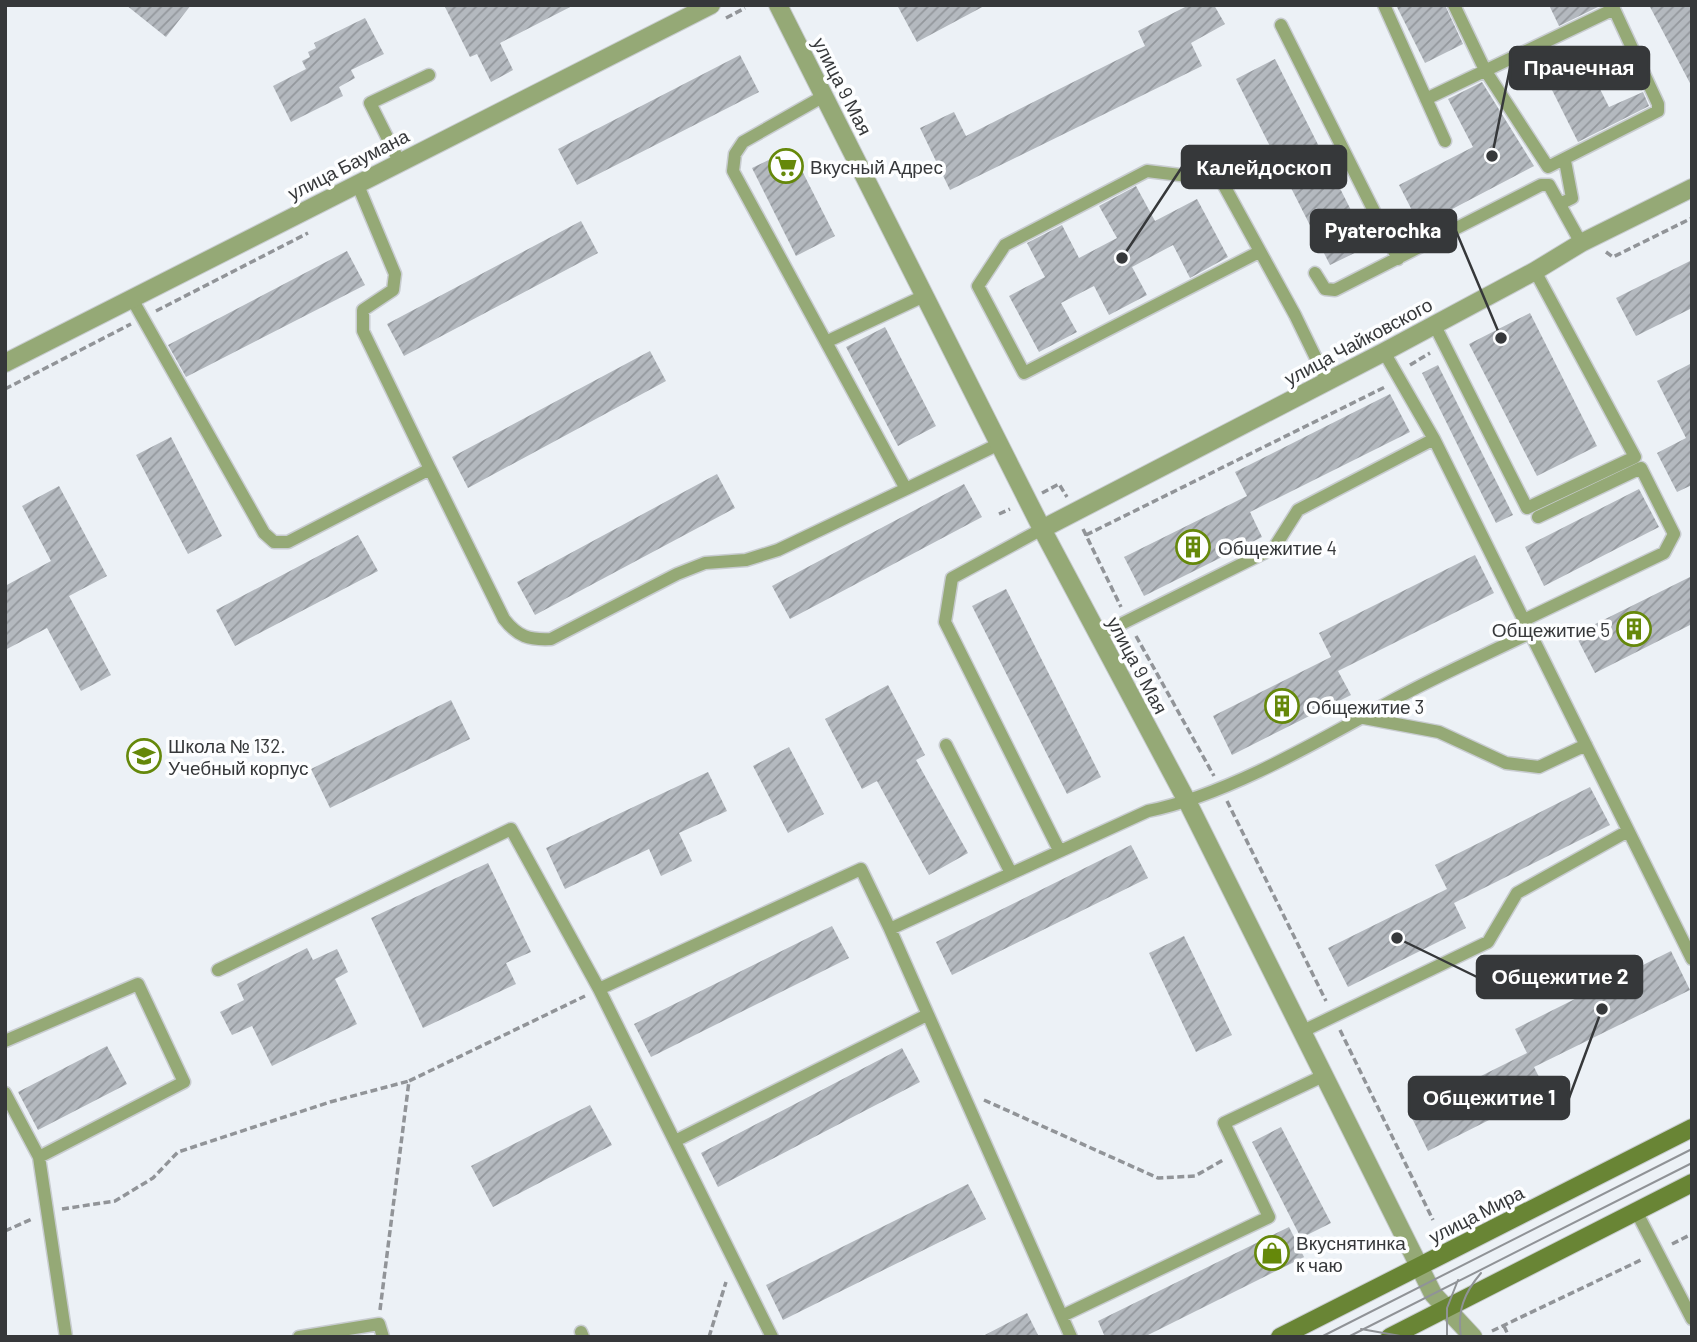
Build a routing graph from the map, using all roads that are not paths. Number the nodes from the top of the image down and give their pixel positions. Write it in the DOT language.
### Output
graph roads {
  1 [pos="711,5"];
  2 [pos="778,5"];
  3 [pos="1384,5"];
  4 [pos="1454,5"];
  5 [pos="1281,25"];
  6 [pos="1485,71"];
  7 [pos="429,75"];
  8 [pos="824,96"];
  9 [pos="1426,99"];
  10 [pos="1445,141"];
  11 [pos="399,161"];
  12 [pos="1566,161"];
  13 [pos="357,183"];
  14 [pos="1692,188"];
  15 [pos="1560,204"];
  16 [pos="1581,243"];
  17 [pos="1259,252"];
  18 [pos="1398,259"];
  19 [pos="1535,271"];
  20 [pos="1315,273"];
  21 [pos="924,296"];
  22 [pos="132,299"];
  23 [pos="1434,324"];
  24 [pos="828,341"];
  25 [pos="1384,352"];
  26 [pos="5,363"];
  27 [pos="1327,381"];
  28 [pos="1434,439"];
  29 [pos="1000,443"];
  30 [pos="430,469"];
  31 [pos="905,489"];
  32 [pos="1538,517"];
  33 [pos="1042,529"];
  34 [pos="1524,621"];
  35 [pos="1530,633"];
  36 [pos="1099,635"];
  37 [pos="1364,718"];
  38 [pos="946,745"];
  39 [pos="1586,745"];
  40 [pos="1188,803"];
  41 [pos="1629,831"];
  42 [pos="1059,850"];
  43 [pos="1011,873"];
  44 [pos="890,929"];
  45 [pos="1692,959"];
  46 [pos="218,970"];
  47 [pos="599,989"];
  48 [pos="927,1015"];
  49 [pos="1301,1032"];
  50 [pos="5,1041"];
  51 [pos="1323,1076"];
  52 [pos="5,1093"];
  53 [pos="1692,1128"];
  54 [pos="675,1141"];
  55 [pos="39,1157"];
  56 [pos="1692,1183"];
  57 [pos="1636,1211"];
  58 [pos="1419,1266"];
  59 [pos="1447,1308"];
  60 [pos="1062,1316"];
  61 [pos="1692,1319"];
  62 [pos="66,1337"];
  63 [pos="299,1337"];
  64 [pos="383,1337"];
  65 [pos="772,1337"];
  66 [pos="1071,1337"];
  67 [pos="1280,1337"];
  68 [pos="1390,1337"];
  69 [pos="1473,1337"];
  1 -- 11 [label="street, улица Баумана"];
  2 -- 8 [label="street, улица 9 Мая"];
  3 -- 9 [label="lane"];
  4 -- 6 [label="lane"];
  5 -- 18 [label="lane"];
  6 -- 9 [label="lane"];
  6 -- 12 [label="lane"];
  6 -- 12 [label="lane"];
  7 -- 11 [label="lane"];
  8 -- 21 [label="street, улица 9 Мая"];
  8 -- 24 [label="lane"];
  9 -- 10 [label="lane"];
  11 -- 13 [label="street, улица Баумана"];
  12 -- 15 [label="lane"];
  13 -- 22 [label="street, улица Баумана"];
  13 -- 30 [label="lane"];
  14 -- 16 [label="street, улица Чайковского"];
  15 -- 16 [label="lane"];
  15 -- 18 [label="lane"];
  16 -- 19 [label="street, улица Чайковского"];
  17 -- 17 [label="lane"];
  17 -- 27 [label="lane"];
  18 -- 20 [label="lane"];
  19 -- 23 [label="street, улица Чайковского"];
  19 -- 23 [label="lane"];
  21 -- 24 [label="lane"];
  21 -- 29 [label="street, улица 9 Мая"];
  22 -- 26 [label="street, улица Баумана"];
  22 -- 30 [label="lane"];
  23 -- 25 [label="street, улица Чайковского"];
  24 -- 31 [label="lane"];
  25 -- 27 [label="street, улица Чайковского"];
  25 -- 28 [label="lane"];
  27 -- 33 [label="street, улица Чайковского"];
  28 -- 34 [label="lane"];
  28 -- 36 [label="lane"];
  29 -- 31 [label="lane"];
  29 -- 33 [label="street, улица 9 Мая"];
  30 -- 31 [label="lane"];
  32 -- 34 [label="lane"];
  33 -- 36 [label="street, улица 9 Мая"];
  33 -- 42 [label="lane"];
  34 -- 35 [label="lane"];
  35 -- 37 [label="lane"];
  35 -- 39 [label="lane"];
  36 -- 40 [label="street, улица 9 Мая"];
  37 -- 39 [label="lane"];
  37 -- 40 [label="lane"];
  38 -- 43 [label="lane"];
  39 -- 41 [label="lane"];
  40 -- 42 [label="lane"];
  40 -- 49 [label="street, улица 9 Мая"];
  41 -- 45 [label="lane"];
  41 -- 49 [label="lane"];
  42 -- 43 [label="lane"];
  43 -- 44 [label="lane"];
  44 -- 47 [label="lane"];
  44 -- 48 [label="lane"];
  46 -- 47 [label="lane"];
  47 -- 54 [label="lane"];
  48 -- 54 [label="lane"];
  48 -- 60 [label="lane"];
  49 -- 51 [label="street, улица 9 Мая"];
  50 -- 55 [label="lane"];
  51 -- 58 [label="street, улица 9 Мая"];
  51 -- 60 [label="lane"];
  52 -- 55 [label="lane"];
  53 -- 58 [label="main road, улица Мира"];
  54 -- 65 [label="lane"];
  55 -- 62 [label="lane"];
  56 -- 57 [label="main road"];
  57 -- 59 [label="main road"];
  57 -- 61 [label="lane"];
  58 -- 59 [label="street, улица 9 Мая"];
  58 -- 67 [label="main road, улица Мира"];
  59 -- 68 [label="main road"];
  59 -- 69 [label="street, улица 9 Мая"];
  60 -- 66 [label="lane"];
  63 -- 64 [label="lane"];
}
